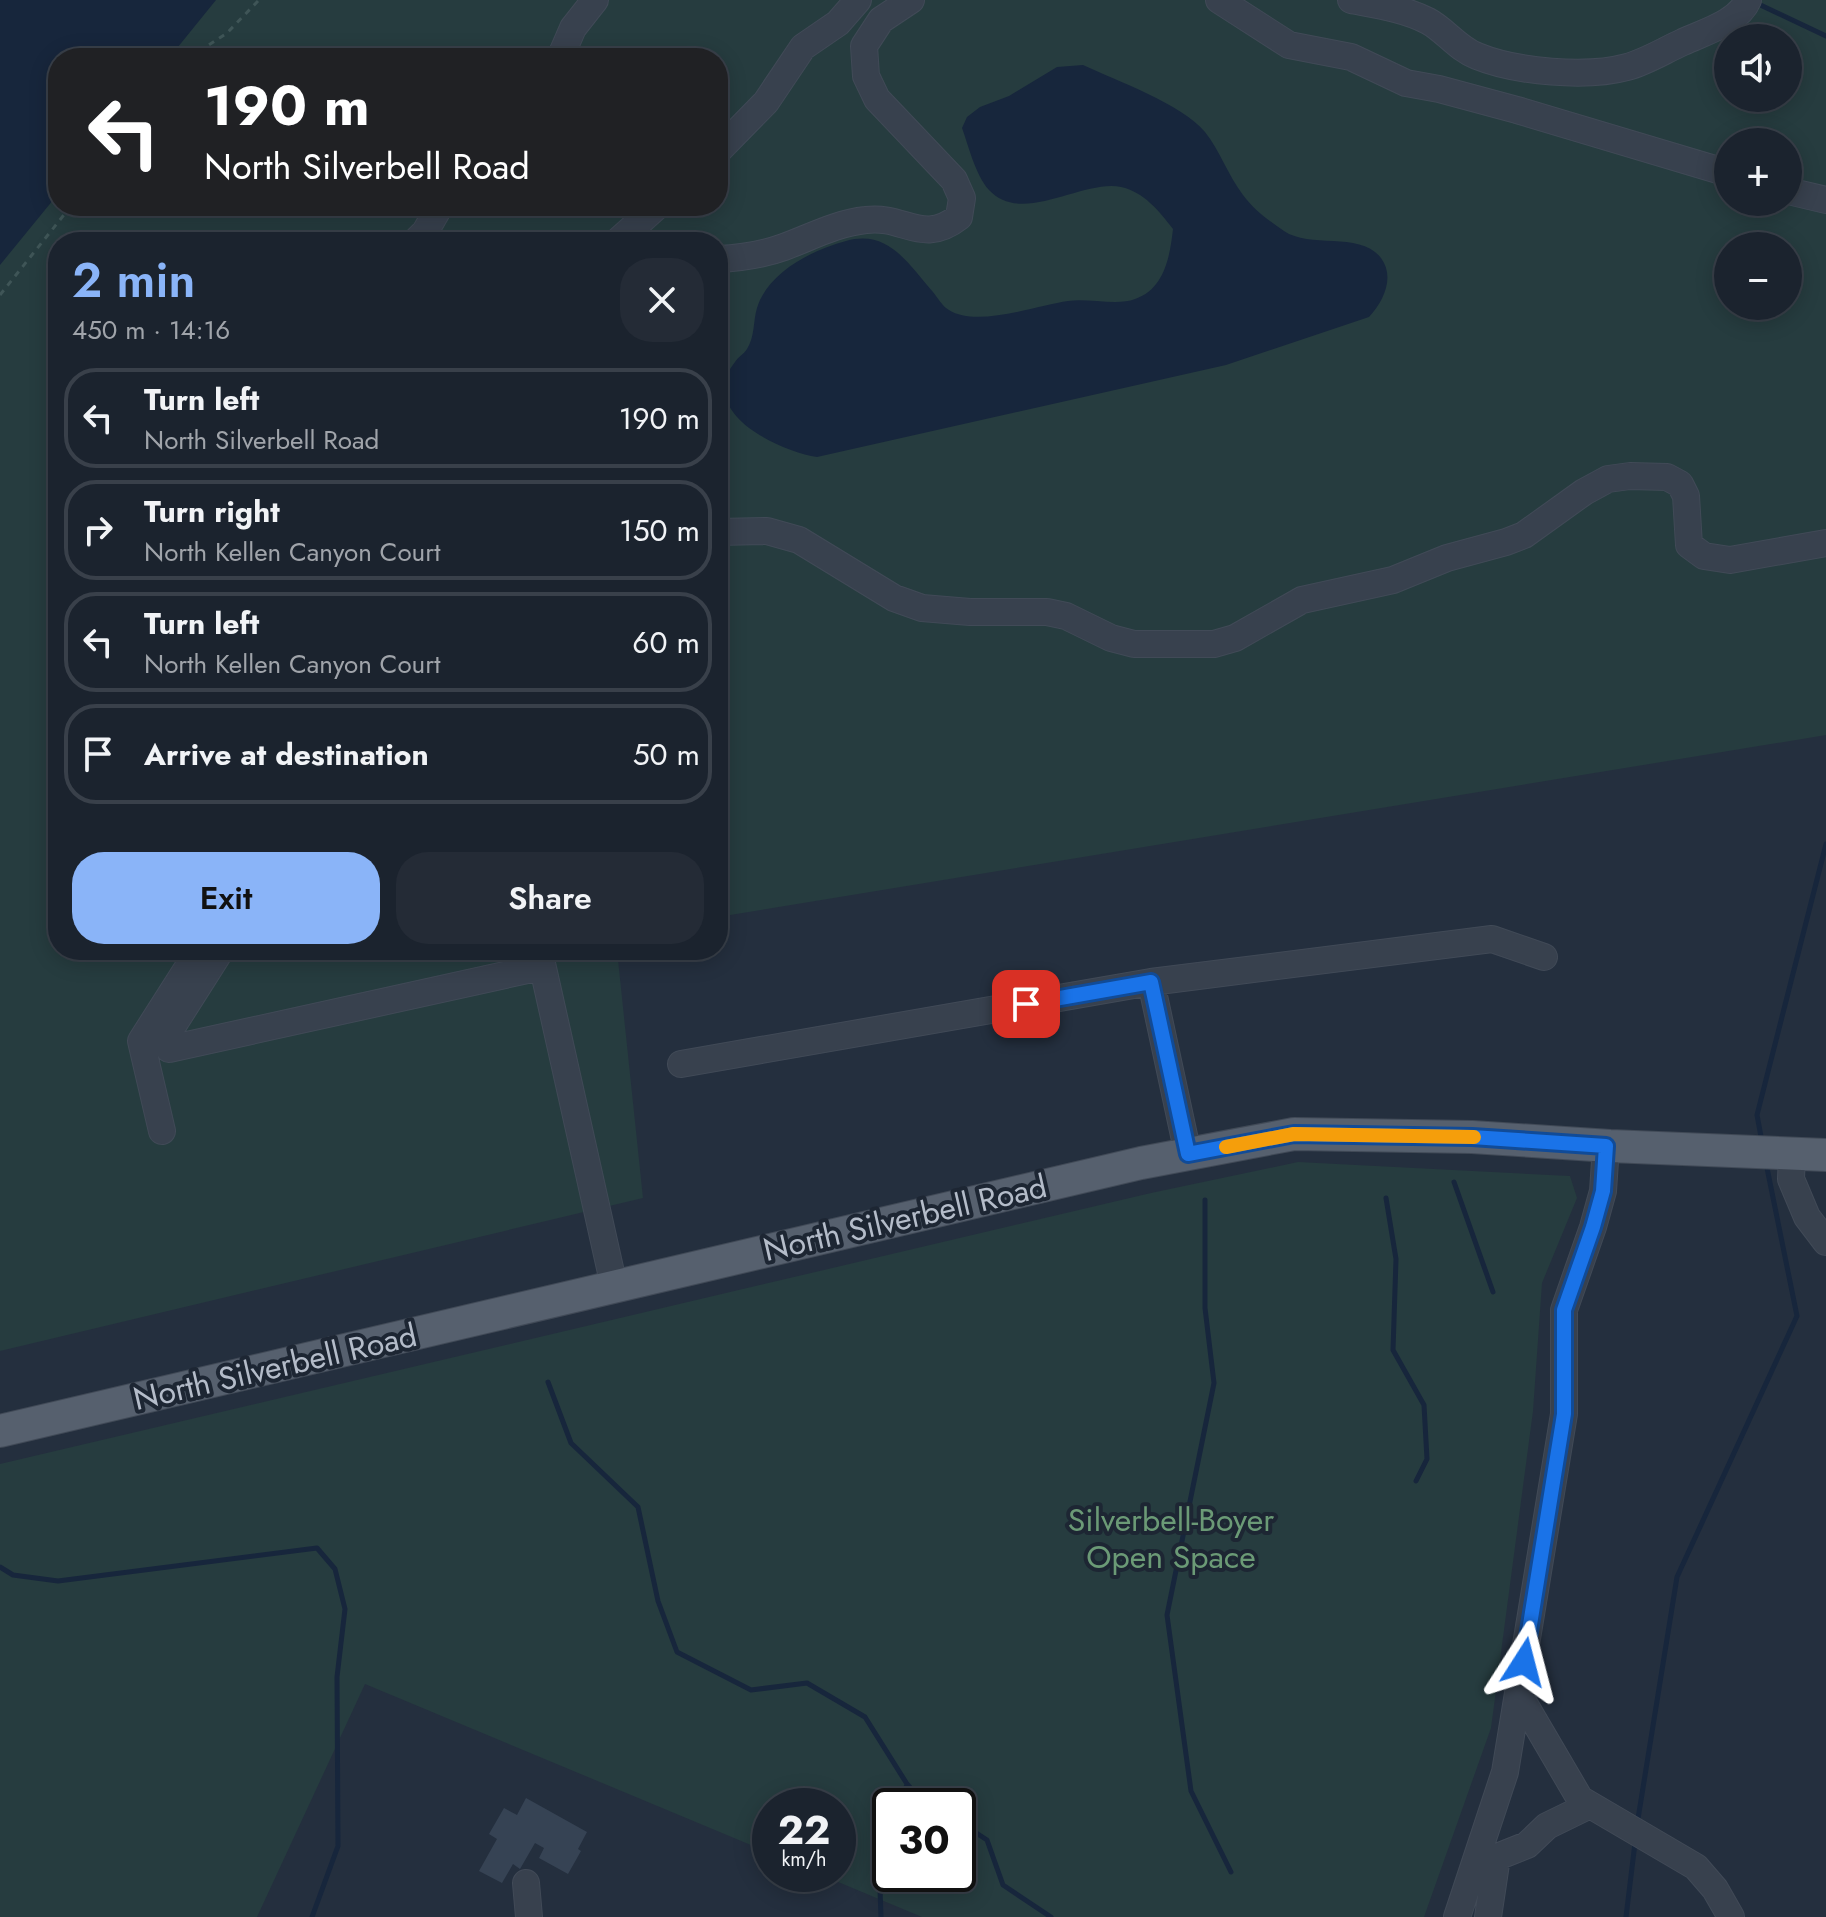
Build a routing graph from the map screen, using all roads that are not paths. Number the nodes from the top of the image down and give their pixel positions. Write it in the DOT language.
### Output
graph roads {
  1 [pos="595,0"];
  2 [pos="858,0"];
  3 [pos="911,0"];
  4 [pos="1219,0"];
  5 [pos="1351,0"];
  6 [pos="1746,4"];
  7 [pos="564,48"];
  8 [pos="728,142"];
  9 [pos="1714,169"];
  10 [pos="1802,194"];
  11 [pos="1826,200"];
  12 [pos="646,216"];
  13 [pos="628,232"];
  14 [pos="728,259"];
  15 [pos="728,532"];
  16 [pos="1826,543"];
  17 [pos="1544,957"];
  18 [pos="193,960"];
  19 [pos="215,960"];
  20 [pos="536,960"];
  21 [pos="540,960"];
  22 [pos="1151,982"];
  23 [pos="681,1064"];
  24 [pos="162,1131"];
  25 [pos="1606,1146"];
  26 [pos="1188,1154"];
  27 [pos="1792,1154"];
  28 [pos="1826,1155"];
  29 [pos="1826,1242"];
  30 [pos="614,1286"];
  31 [pos="0,1431"];
  32 [pos="1518,1693"];
  33 [pos="1590,1805"];
  34 [pos="526,1883"];
  35 [pos="529,1917"];
  36 [pos="1457,1917"];
  37 [pos="1488,1917"];
  38 [pos="1731,1917"];
  1 -- 7 [label="street"];
  2 -- 8 [label="street"];
  3 -- 14 [label="street"];
  4 -- 9 [label="street"];
  5 -- 6 [label="street"];
  10 -- 11 [label="street"];
  12 -- 13 [label="street"];
  15 -- 16 [label="street"];
  17 -- 22 [label="street"];
  18 -- 24 [label="street"];
  19 -- 20 [label="street"];
  21 -- 30 [label="street"];
  22 -- 23 [label="street"];
  22 -- 26 [label="street"];
  25 -- 26 [label="main road, North Silverbell Road"];
  25 -- 27 [label="main road, North Silverbell Road"];
  25 -- 32 [label="street"];
  26 -- 30 [label="main road, North Silverbell Road"];
  27 -- 28 [label="main road, North Silverbell Road"];
  27 -- 29 [label="street"];
  30 -- 31 [label="main road, North Silverbell Road"];
  32 -- 33 [label="street"];
  32 -- 36 [label="street"];
  33 -- 37 [label="street"];
  33 -- 38 [label="street"];
  34 -- 35 [label="street"];
}
